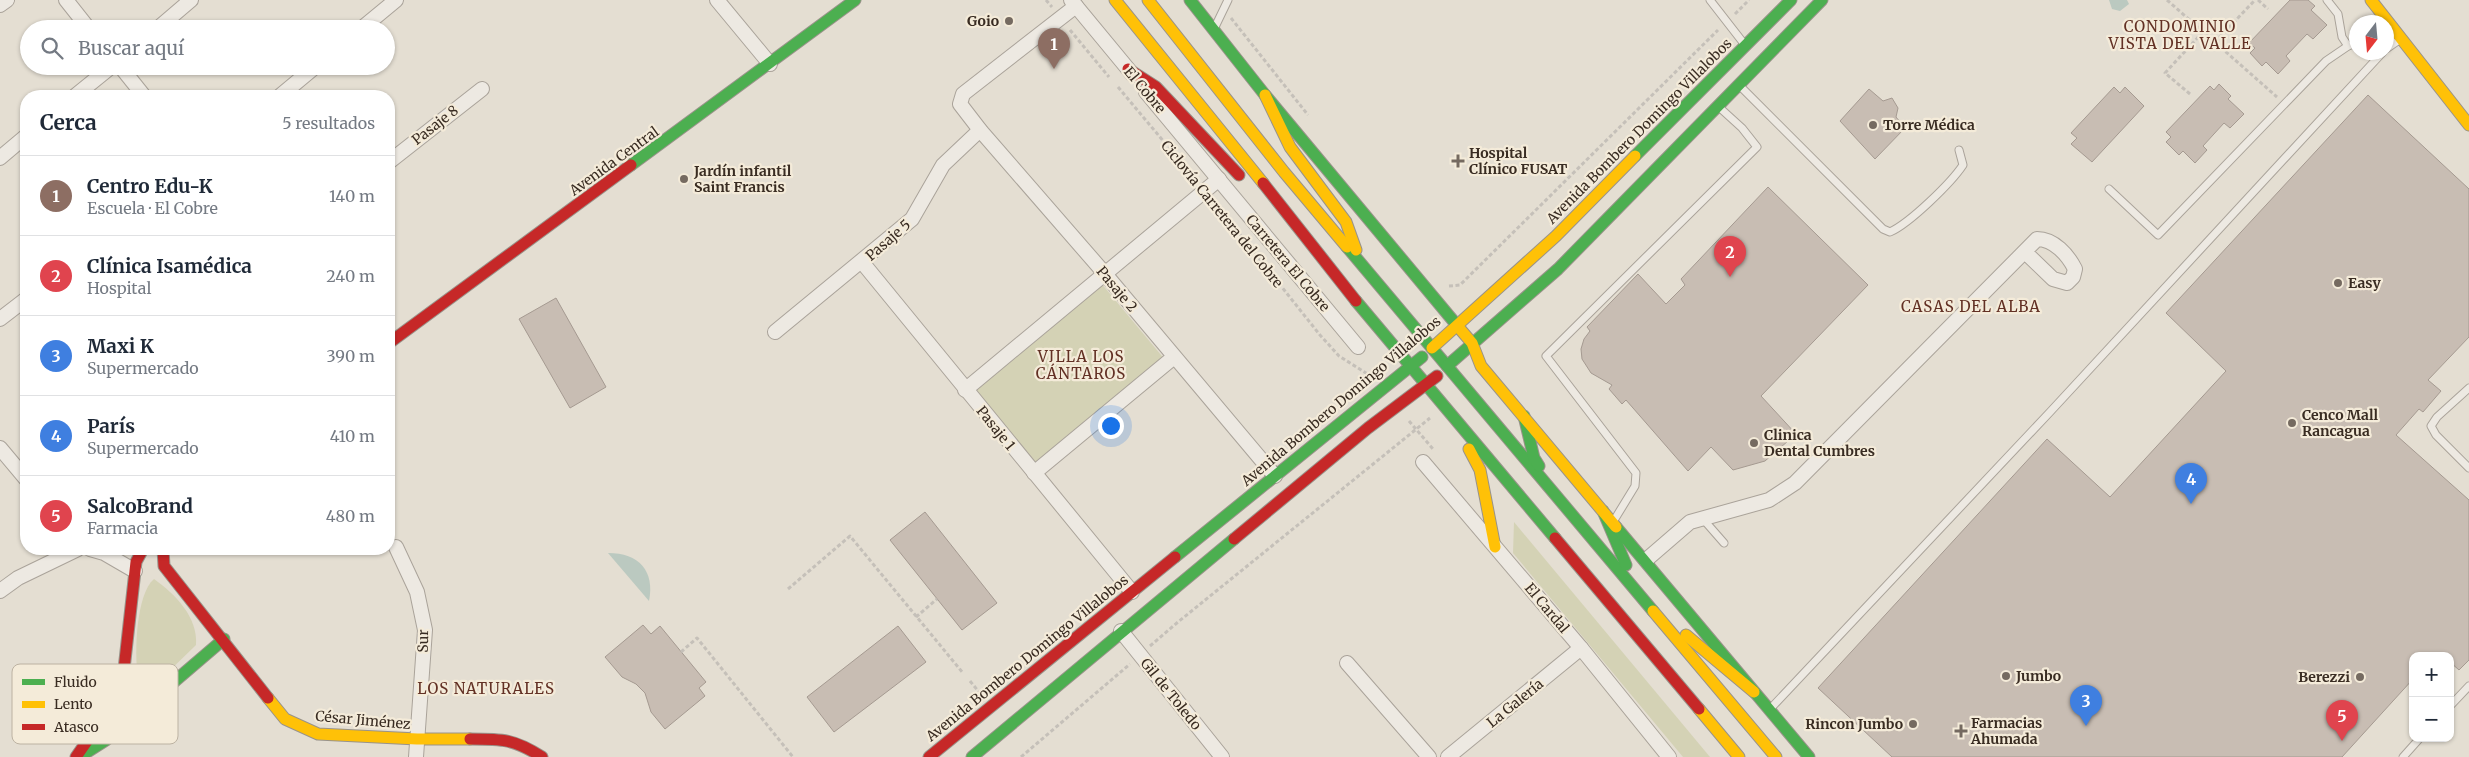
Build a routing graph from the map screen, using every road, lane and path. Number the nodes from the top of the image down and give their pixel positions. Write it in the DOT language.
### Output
graph roads {
  1 [pos="7,0"];
  2 [pos="66,0"];
  3 [pos="191,0"];
  4 [pos="396,0"];
  5 [pos="717,0"];
  6 [pos="855,0"];
  7 [pos="1046,0"];
  8 [pos="1115,0"];
  9 [pos="1148,0"];
  10 [pos="1190,0"];
  11 [pos="1228,0"];
  12 [pos="1710,0"];
  13 [pos="1749,0"];
  14 [pos="1790,0"];
  15 [pos="1822,0"];
  16 [pos="2167,0"];
  17 [pos="2256,0"];
  18 [pos="2327,0"];
  19 [pos="2374,1"];
  20 [pos="1073,3"];
  21 [pos="0,5"];
  22 [pos="1224,9"];
  23 [pos="2268,9"];
  24 [pos="2378,15"];
  25 [pos="1060,18"];
  26 [pos="82,20"];
  27 [pos="168,20"];
  28 [pos="372,20"];
  29 [pos="1727,22"];
  30 [pos="1214,30"];
  31 [pos="2394,31"];
  32 [pos="2203,32"];
  33 [pos="2402,38"];
  34 [pos="2215,42"];
  35 [pos="2394,44"];
  36 [pos="1745,46"];
  37 [pos="2348,46"];
  38 [pos="2376,60"];
  39 [pos="770,64"];
  40 [pos="1128,69"];
  41 [pos="101,75"];
  42 [pos="127,75"];
  43 [pos="305,75"];
  44 [pos="1739,86"];
  45 [pos="482,89"];
  46 [pos="82,90"];
  47 [pos="139,90"];
  48 [pos="287,90"];
  49 [pos="1703,90"];
  50 [pos="2190,94"];
  51 [pos="1265,95"];
  52 [pos="2284,103"];
  53 [pos="1718,106"];
  54 [pos="1310,117"];
  55 [pos="2469,125"];
  56 [pos="980,130"];
  57 [pos="20,141"];
  58 [pos="1959,150"];
  59 [pos="395,157"];
  60 [pos="0,158"];
  61 [pos="1219,179"];
  62 [pos="2109,189"];
  63 [pos="1205,191"];
  64 [pos="1283,208"];
  65 [pos="2025,252"];
  66 [pos="1358,261"];
  67 [pos="862,262"];
  68 [pos="1106,275"];
  69 [pos="1444,286"];
  70 [pos="20,304"];
  71 [pos="0,319"];
  72 [pos="1456,324"];
  73 [pos="776,332"];
  74 [pos="395,339"];
  75 [pos="1472,343"];
  76 [pos="1358,347"];
  77 [pos="1432,348"];
  78 [pos="1174,357"];
  79 [pos="1410,366"];
  80 [pos="1447,366"];
  81 [pos="1426,385"];
  82 [pos="2469,388"];
  83 [pos="1383,389"];
  84 [pos="965,390"];
  85 [pos="1434,414"];
  86 [pos="1524,416"];
  87 [pos="1460,428"];
  88 [pos="0,448"];
  89 [pos="1423,462"];
  90 [pos="2469,468"];
  91 [pos="20,472"];
  92 [pos="1034,474"];
  93 [pos="1275,476"];
  94 [pos="1550,487"];
  95 [pos="1603,511"];
  96 [pos="1703,519"];
  97 [pos="1613,522"];
  98 [pos="1724,542"];
  99 [pos="1495,547"];
  100 [pos="396,548"];
  101 [pos="66,555"];
  102 [pos="107,555"];
  103 [pos="140,555"];
  104 [pos="150,555"];
  105 [pos="163,555"];
  106 [pos="1646,560"];
  107 [pos="164,566"];
  108 [pos="135,571"];
  109 [pos="788,589"];
  110 [pos="0,591"];
  111 [pos="1132,592"];
  112 [pos="937,599"];
  113 [pos="1651,609"];
  114 [pos="916,617"];
  115 [pos="1121,631"];
  116 [pos="224,639"];
  117 [pos="1581,648"];
  118 [pos="681,652"];
  119 [pos="1140,656"];
  120 [pos="1347,663"];
  121 [pos="125,664"];
  122 [pos="963,674"];
  123 [pos="178,678"];
  124 [pos="970,681"];
  125 [pos="2469,686"];
  126 [pos="1754,692"];
  127 [pos="981,695"];
  128 [pos="2454,702"];
  129 [pos="1769,709"];
  130 [pos="417,739"];
  131 [pos="2416,742"];
  132 [pos="86,744"];
  133 [pos="99,744"];
  134 [pos="987,752"];
  135 [pos="78,757"];
  136 [pos="416,757"];
  137 [pos="542,757"];
  138 [pos="793,757"];
  139 [pos="929,757"];
  140 [pos="972,757"];
  141 [pos="1021,757"];
  142 [pos="1222,757"];
  143 [pos="1429,757"];
  144 [pos="1448,757"];
  145 [pos="1668,757"];
  146 [pos="1739,757"];
  147 [pos="1776,757"];
  148 [pos="1809,757"];
  149 [pos="2403,757"];
  1 -- 21 [label="street"];
  2 -- 26 [label="street"];
  3 -- 27 [label="street"];
  4 -- 28 [label="street"];
  5 -- 39 [label="street"];
  6 -- 39 [label="main road, Avenida Central"];
  7 -- 25 [label="path, Ciclovía Carretera del Cobre"];
  8 -- 64 [label="main road"];
  9 -- 66 [label="main road"];
  10 -- 30 [label="main road"];
  11 -- 22 [label="lane"];
  12 -- 29 [label="lane"];
  13 -- 29 [label="path"];
  14 -- 36 [label="main road, Avenida Bombero Domingo Villalobos"];
  15 -- 44 [label="main road"];
  16 -- 32 [label="path"];
  17 -- 23 [label="path"];
  17 -- 34 [label="path"];
  18 -- 37 [label="lane"];
  19 -- 24 [label="main road"];
  20 -- 25 [label="street"];
  20 -- 40 [label="street, El Cobre"];
  22 -- 30 [label="lane"];
  22 -- 54 [label="path"];
  25 -- 56 [label="street, Pasaje 2"];
  25 -- 63 [label="path, Ciclovía Carretera del Cobre"];
  29 -- 36 [label="lane"];
  29 -- 69 [label="path"];
  30 -- 51 [label="main road"];
  31 -- 33 [label="main road"];
  32 -- 34 [label="path"];
  32 -- 50 [label="path"];
  33 -- 35 [label="lane"];
  33 -- 55 [label="main road"];
  34 -- 52 [label="path"];
  36 -- 49 [label="main road, Avenida Bombero Domingo Villalobos"];
  37 -- 52 [label="lane"];
  38 -- 129 [label="lane"];
  39 -- 74 [label="main road, Avenida Central"];
  40 -- 61 [label="street, El Cobre"];
  40 -- 64 [label="main road"];
  41 -- 46 [label="street"];
  42 -- 47 [label="street"];
  43 -- 48 [label="street"];
  44 -- 53 [label="main road"];
  44 -- 58 [label="lane"];
  45 -- 59 [label="street, Pasaje 8"];
  49 -- 53 [label="main road"];
  49 -- 72 [label="main road, Avenida Bombero Domingo Villalobos"];
  51 -- 66 [label="main road"];
  51 -- 72 [label="main road"];
  52 -- 62 [label="lane"];
  53 -- 75 [label="main road"];
  53 -- 97 [label="lane"];
  56 -- 67 [label="street, Pasaje 5"];
  56 -- 68 [label="street, Pasaje 2"];
  57 -- 60 [label="street"];
  61 -- 63 [label="street"];
  61 -- 76 [label="street, Carretera El Cobre"];
  63 -- 68 [label="street"];
  63 -- 83 [label="path, Ciclovía Carretera del Cobre"];
  64 -- 79 [label="main road"];
  65 -- 96 [label="street"];
  66 -- 77 [label="main road"];
  67 -- 73 [label="street, Pasaje 5"];
  67 -- 84 [label="street, Pasaje 1"];
  68 -- 78 [label="street, Pasaje 2"];
  68 -- 84 [label="street"];
  70 -- 71 [label="street"];
  72 -- 75 [label="main road"];
  72 -- 77 [label="main road, Avenida Bombero Domingo Villalobos"];
  75 -- 80 [label="main road"];
  75 -- 86 [label="main road"];
  77 -- 79 [label="main road, Avenida Bombero Domingo Villalobos"];
  77 -- 80 [label="main road"];
  78 -- 92 [label="street"];
  78 -- 93 [label="street, Pasaje 2"];
  79 -- 81 [label="main road"];
  79 -- 83 [label="main road, Avenida Bombero Domingo Villalobos"];
  80 -- 81 [label="main road"];
  80 -- 94 [label="main road"];
  81 -- 87 [label="main road"];
  81 -- 115 [label="main road"];
  82 -- 90 [label="lane"];
  83 -- 93 [label="main road, Avenida Bombero Domingo Villalobos"];
  84 -- 92 [label="street, Pasaje 1"];
  85 -- 119 [label="path"];
  86 -- 94 [label="main road"];
  86 -- 95 [label="main road"];
  87 -- 99 [label="main road"];
  87 -- 146 [label="main road"];
  88 -- 91 [label="street"];
  89 -- 99 [label="street, El Cardal"];
  92 -- 111 [label="street, Pasaje 1"];
  93 -- 111 [label="main road, Avenida Bombero Domingo Villalobos"];
  94 -- 113 [label="main road"];
  95 -- 97 [label="main road"];
  95 -- 113 [label="main road"];
  96 -- 98 [label="lane"];
  96 -- 106 [label="street"];
  97 -- 106 [label="main road"];
  99 -- 117 [label="street, El Cardal"];
  100 -- 130 [label="street, Sur"];
  101 -- 110 [label="street"];
  102 -- 108 [label="street"];
  103 -- 108 [label="main road"];
  104 -- 107 [label="main road, César Jiménez"];
  105 -- 107 [label="main road"];
  106 -- 126 [label="main road"];
  107 -- 116 [label="main road, César Jiménez"];
  108 -- 121 [label="main road"];
  109 -- 114 [label="path"];
  111 -- 139 [label="main road, Avenida Bombero Domingo Villalobos"];
  112 -- 114 [label="path"];
  113 -- 126 [label="main road"];
  113 -- 147 [label="main road"];
  114 -- 122 [label="path"];
  115 -- 119 [label="street, Gil de Toledo"];
  115 -- 134 [label="main road"];
  116 -- 123 [label="main road"];
  116 -- 130 [label="main road, César Jiménez"];
  117 -- 144 [label="street, La Galería"];
  117 -- 145 [label="street, El Cardal"];
  118 -- 138 [label="path"];
  119 -- 141 [label="path"];
  119 -- 142 [label="street, Gil de Toledo"];
  120 -- 143 [label="street"];
  124 -- 127 [label="path"];
  125 -- 128 [label="lane"];
  126 -- 129 [label="main road"];
  129 -- 148 [label="main road"];
  130 -- 136 [label="street, Sur"];
  130 -- 137 [label="main road, César Jiménez"];
  131 -- 149 [label="lane"];
  132 -- 135 [label="main road"];
  133 -- 135 [label="main road"];
  134 -- 140 [label="main road"];
}
